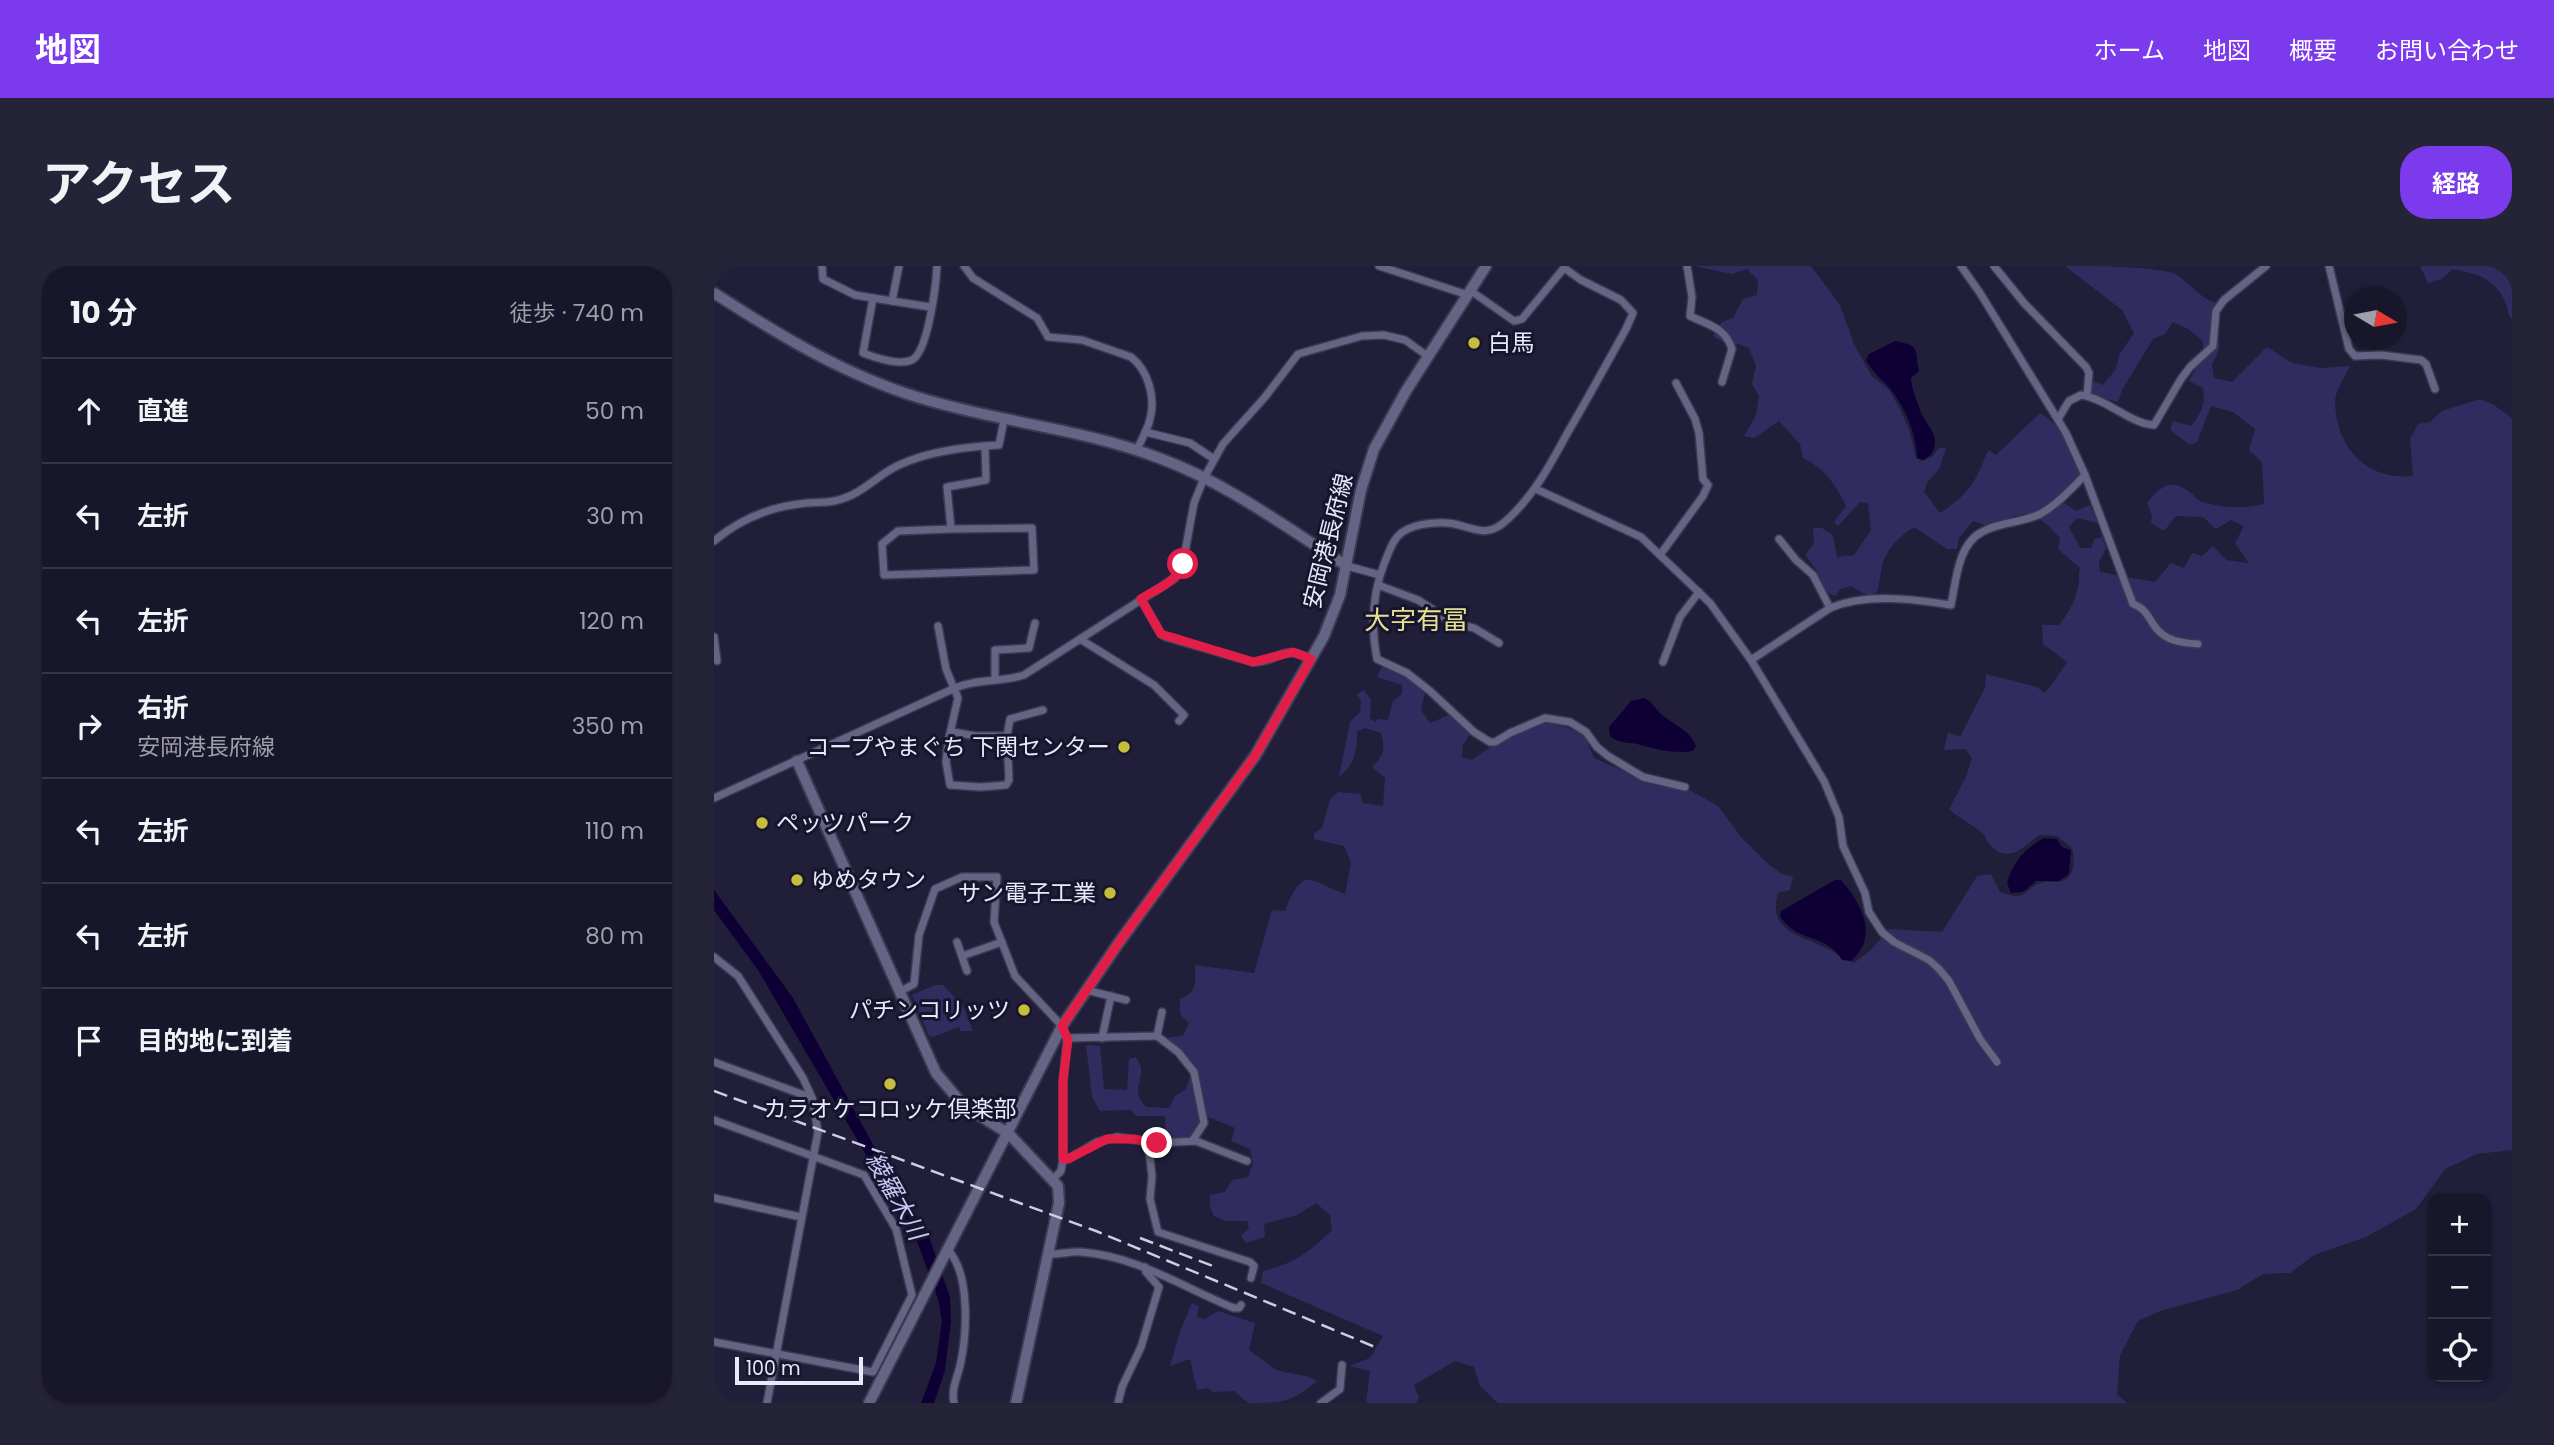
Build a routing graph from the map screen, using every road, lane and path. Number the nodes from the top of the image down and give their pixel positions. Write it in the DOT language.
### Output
graph roads {
  1 [pos="822,266"];
  2 [pos="899,266"];
  3 [pos="937,266"];
  4 [pos="964,266"];
  5 [pos="1379,266"];
  6 [pos="1486,266"];
  7 [pos="1687,266"];
  8 [pos="1961,266"];
  9 [pos="1994,266"];
  10 [pos="2266,266"];
  11 [pos="2329,266"];
  12 [pos="714,293"];
  13 [pos="1469,293"];
  14 [pos="873,298"];
  15 [pos="892,301"];
  16 [pos="930,307"];
  17 [pos="1429,356"];
  18 [pos="1722,382"];
  19 [pos="1676,383"];
  20 [pos="2435,389"];
  21 [pos="2087,396"];
  22 [pos="2058,419"];
  23 [pos="1004,420"];
  24 [pos="1145,432"];
  25 [pos="985,446"];
  26 [pos="1137,450"];
  27 [pos="1214,459"];
  28 [pos="2085,475"];
  29 [pos="1204,478"];
  30 [pos="1536,489"];
  31 [pos="951,528"];
  32 [pos="1779,539"];
  33 [pos="714,541"];
  34 [pos="1660,555"];
  35 [pos="1348,566"];
  36 [pos="1380,575"];
  37 [pos="1378,585"];
  38 [pos="1699,592"];
  39 [pos="1141,599"];
  40 [pos="1830,608"];
  41 [pos="1035,622"];
  42 [pos="938,626"];
  43 [pos="714,637"];
  44 [pos="1080,639"];
  45 [pos="1499,643"];
  46 [pos="2198,644"];
  47 [pos="1311,659"];
  48 [pos="1751,660"];
  49 [pos="717,661"];
  50 [pos="1663,662"];
  51 [pos="995,680"];
  52 [pos="955,688"];
  53 [pos="1043,710"];
  54 [pos="1179,721"];
  55 [pos="952,732"];
  56 [pos="1007,736"];
  57 [pos="797,761"];
  58 [pos="1685,787"];
  59 [pos="714,798"];
  60 [pos="957,942"];
  61 [pos="1002,942"];
  62 [pos="962,956"];
  63 [pos="714,957"];
  64 [pos="967,971"];
  65 [pos="1086,990"];
  66 [pos="899,992"];
  67 [pos="1111,996"];
  68 [pos="1126,1000"];
  69 [pos="1162,1012"];
  70 [pos="1062,1026"];
  71 [pos="1157,1037"];
  72 [pos="1067,1038"];
  73 [pos="1102,1038"];
  74 [pos="714,1062"];
  75 [pos="1997,1062"];
  76 [pos="812,1098"];
  77 [pos="714,1120"];
  78 [pos="1009,1134"];
  79 [pos="1193,1140"];
  80 [pos="1148,1142"];
  81 [pos="814,1156"];
  82 [pos="1063,1159"];
  83 [pos="1247,1161"];
  84 [pos="1054,1178"];
  85 [pos="714,1198"];
  86 [pos="801,1217"];
  87 [pos="946,1252"];
  88 [pos="1048,1254"];
  89 [pos="1144,1267"];
  90 [pos="1251,1278"];
  91 [pos="1241,1305"];
  92 [pos="714,1342"];
  93 [pos="776,1354"];
  94 [pos="1342,1365"];
  95 [pos="768,1403"];
  96 [pos="869,1403"];
  97 [pos="954,1403"];
  98 [pos="1016,1403"];
  99 [pos="1118,1403"];
  100 [pos="1321,1403"];
  1 -- 14 [label="street"];
  2 -- 15 [label="street"];
  3 -- 16 [label="street"];
  4 -- 24 [label="street"];
  5 -- 13 [label="street"];
  6 -- 13 [label="street, 安岡港長府線"];
  7 -- 18 [label="street"];
  8 -- 22 [label="street"];
  9 -- 21 [label="street"];
  10 -- 21 [label="street"];
  11 -- 20 [label="street"];
  12 -- 23 [label="street"];
  13 -- 17 [label="street, 安岡港長府線"];
  13 -- 30 [label="street"];
  14 -- 15 [label="street"];
  14 -- 16 [label="street"];
  15 -- 16 [label="street"];
  17 -- 27 [label="street"];
  17 -- 35 [label="street, 安岡港長府線"];
  19 -- 34 [label="street"];
  21 -- 22 [label="street"];
  22 -- 28 [label="street"];
  23 -- 25 [label="street"];
  23 -- 26 [label="street"];
  24 -- 26 [label="street"];
  24 -- 27 [label="street"];
  25 -- 31 [label="street"];
  25 -- 33 [label="street"];
  26 -- 29 [label="street"];
  27 -- 29 [label="street"];
  28 -- 40 [label="street"];
  28 -- 46 [label="street"];
  29 -- 35 [label="street"];
  29 -- 39 [label="street"];
  30 -- 34 [label="street"];
  30 -- 36 [label="street"];
  31 -- 31 [label="street"];
  32 -- 40 [label="street"];
  34 -- 38 [label="street"];
  35 -- 36 [label="street"];
  35 -- 47 [label="street, 安岡港長府線"];
  36 -- 37 [label="street"];
  37 -- 45 [label="street"];
  37 -- 58 [label="street"];
  38 -- 48 [label="street"];
  38 -- 50 [label="street"];
  39 -- 44 [label="street"];
  39 -- 47 [label="street"];
  40 -- 48 [label="street"];
  41 -- 51 [label="street"];
  42 -- 52 [label="street"];
  43 -- 49 [label="street"];
  44 -- 51 [label="street"];
  44 -- 54 [label="street"];
  47 -- 65 [label="street, 安岡港長府線"];
  48 -- 75 [label="street"];
  51 -- 52 [label="street"];
  52 -- 55 [label="street"];
  52 -- 57 [label="street"];
  53 -- 56 [label="street"];
  55 -- 56 [label="street"];
  55 -- 56 [label="street"];
  57 -- 59 [label="street"];
  57 -- 66 [label="street"];
  60 -- 62 [label="street"];
  61 -- 62 [label="street"];
  61 -- 66 [label="street"];
  61 -- 70 [label="street"];
  62 -- 64 [label="street"];
  63 -- 76 [label="street"];
  65 -- 67 [label="street"];
  65 -- 70 [label="street, 安岡港長府線"];
  66 -- 78 [label="street"];
  67 -- 68 [label="street"];
  67 -- 73 [label="street"];
  69 -- 71 [label="street"];
  70 -- 72 [label="street"];
  70 -- 78 [label="street, 安岡港長府線"];
  71 -- 73 [label="street"];
  71 -- 79 [label="street"];
  72 -- 73 [label="street"];
  72 -- 82 [label="street"];
  74 -- 76 [label="street"];
  76 -- 81 [label="street"];
  77 -- 81 [label="street"];
  78 -- 84 [label="street"];
  78 -- 87 [label="street, 安岡港長府線"];
  79 -- 80 [label="street"];
  79 -- 83 [label="street"];
  80 -- 82 [label="street"];
  80 -- 90 [label="street"];
  81 -- 86 [label="street"];
  81 -- 93 [label="street"];
  82 -- 84 [label="street"];
  84 -- 88 [label="street"];
  85 -- 86 [label="street"];
  86 -- 93 [label="street"];
  87 -- 96 [label="street, 安岡港長府線"];
  87 -- 97 [label="street"];
  88 -- 89 [label="street"];
  88 -- 98 [label="street"];
  89 -- 91 [label="street"];
  89 -- 99 [label="street"];
  92 -- 93 [label="street"];
  93 -- 95 [label="street"];
  94 -- 100 [label="street"];
}
